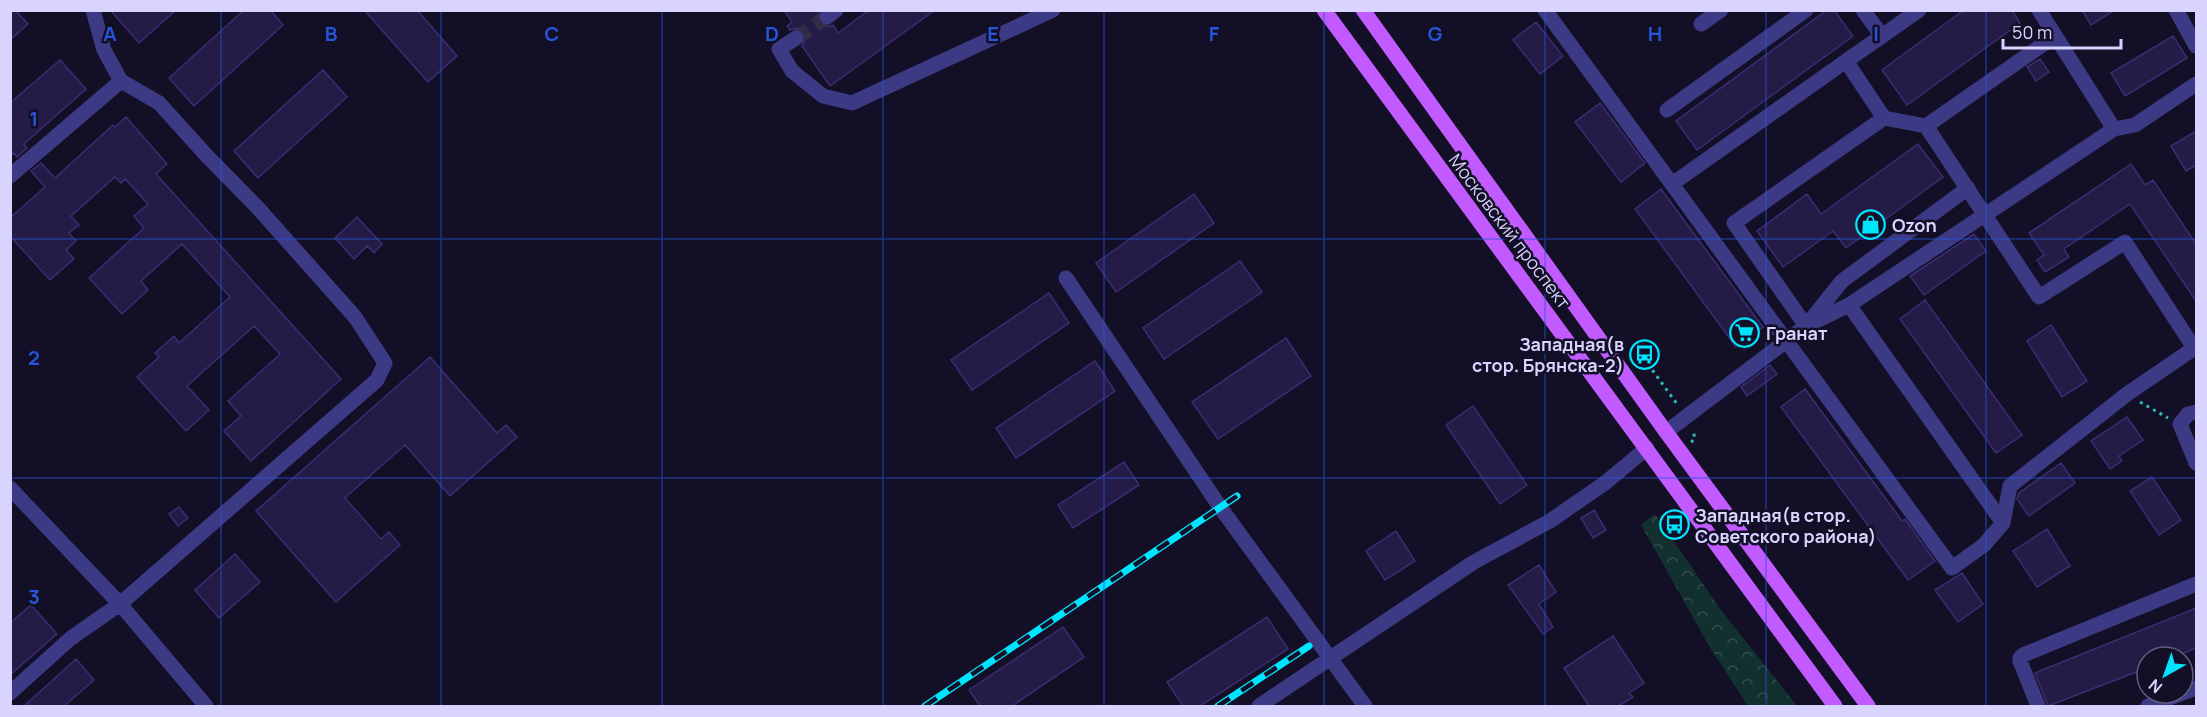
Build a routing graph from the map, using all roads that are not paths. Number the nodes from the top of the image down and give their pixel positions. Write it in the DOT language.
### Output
graph roads {
  1 [pos="93,10"];
  2 [pos="1053,10"];
  3 [pos="1324,10"];
  4 [pos="1363,10"];
  5 [pos="1545,10"];
  6 [pos="1721,10"];
  7 [pos="1806,10"];
  8 [pos="1863,10"];
  9 [pos="1919,10"];
  10 [pos="2039,10"];
  11 [pos="2176,10"];
  12 [pos="1701,24"];
  13 [pos="1882,36"];
  14 [pos="2055,36"];
  15 [pos="796,38"];
  16 [pos="2196,46"];
  17 [pos="1846,61"];
  18 [pos="121,81"];
  19 [pos="2196,84"];
  20 [pos="1667,110"];
  21 [pos="1884,118"];
  22 [pos="1926,126"];
  23 [pos="2114,129"];
  24 [pos="10,176"];
  25 [pos="1672,184"];
  26 [pos="1968,188"];
  27 [pos="1986,213"];
  28 [pos="1066,278"];
  29 [pos="1849,305"];
  30 [pos="1806,326"];
  31 [pos="1787,340"];
  32 [pos="2195,347"];
  33 [pos="2196,412"];
  34 [pos="1666,432"];
  35 [pos="1647,448"];
  36 [pos="2196,464"];
  37 [pos="10,488"];
  38 [pos="2003,523"];
  39 [pos="2196,584"];
  40 [pos="120,604"];
  41 [pos="1330,659"];
  42 [pos="2196,688"];
  43 [pos="10,693"];
  44 [pos="206,706"];
  45 [pos="1259,706"];
  46 [pos="1365,706"];
  47 [pos="1835,706"];
  48 [pos="1868,706"];
  49 [pos="2038,706"];
  50 [pos="2148,706"];
  1 -- 18 [label="street"];
  2 -- 15 [label="street"];
  3 -- 35 [label="main road, Московский проспект"];
  4 -- 34 [label="main road, Московский проспект"];
  5 -- 25 [label="street"];
  6 -- 12 [label="street"];
  7 -- 20 [label="street"];
  8 -- 13 [label="street"];
  9 -- 13 [label="street"];
  10 -- 14 [label="street"];
  11 -- 16 [label="street"];
  13 -- 17 [label="street"];
  14 -- 22 [label="street"];
  14 -- 23 [label="street"];
  17 -- 21 [label="street"];
  17 -- 25 [label="street"];
  18 -- 24 [label="street"];
  18 -- 40 [label="street"];
  19 -- 23 [label="street"];
  21 -- 22 [label="street"];
  21 -- 30 [label="street"];
  22 -- 26 [label="street"];
  23 -- 27 [label="street"];
  25 -- 31 [label="street"];
  26 -- 27 [label="street"];
  26 -- 30 [label="street"];
  27 -- 29 [label="street"];
  27 -- 32 [label="street"];
  28 -- 41 [label="street"];
  29 -- 30 [label="street"];
  29 -- 38 [label="street"];
  30 -- 31 [label="street"];
  31 -- 34 [label="street"];
  31 -- 38 [label="street"];
  32 -- 38 [label="street"];
  33 -- 36 [label="street"];
  34 -- 48 [label="main road, Московский проспект"];
  35 -- 41 [label="street"];
  35 -- 47 [label="main road, Московский проспект"];
  37 -- 40 [label="street"];
  39 -- 49 [label="street"];
  40 -- 43 [label="street"];
  40 -- 44 [label="street"];
  41 -- 45 [label="street"];
  41 -- 46 [label="street"];
  42 -- 50 [label="street"];
}
